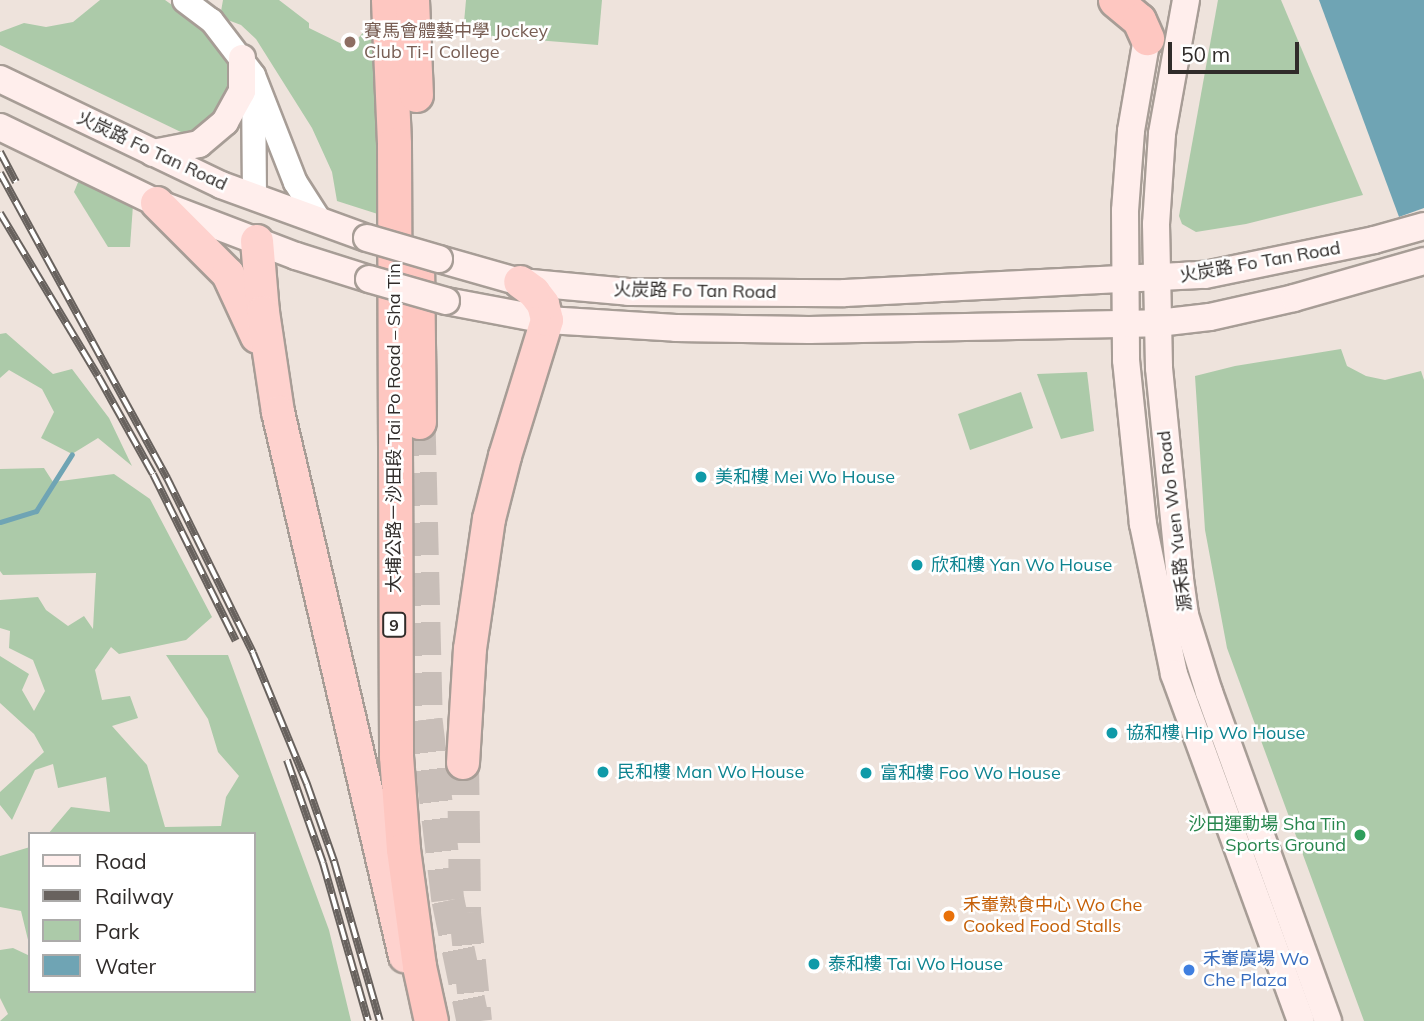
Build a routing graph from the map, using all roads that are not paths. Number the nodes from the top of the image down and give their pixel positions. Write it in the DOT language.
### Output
graph roads {
  1 [pos="184,0"];
  2 [pos="388,0"];
  3 [pos="412,0"];
  4 [pos="1115,0"];
  5 [pos="1186,0"];
  6 [pos="1147,38"];
  7 [pos="247,66"];
  8 [pos="0,79"];
  9 [pos="0,127"];
  10 [pos="153,153"];
  11 [pos="254,196"];
  12 [pos="157,203"];
  13 [pos="320,221"];
  14 [pos="1424,226"];
  15 [pos="257,242"];
  16 [pos="1424,261"];
  17 [pos="1125,279"];
  18 [pos="1156,280"];
  19 [pos="520,282"];
  20 [pos="547,320"];
  21 [pos="1125,323"];
  22 [pos="1158,323"];
  23 [pos="269,362"];
  24 [pos="419,422"];
  25 [pos="463,763"];
  26 [pos="424,1021"];
  27 [pos="431,1021"];
  28 [pos="1301,1021"];
  29 [pos="1328,1021"];
  1 -- 7 [label="street"];
  2 -- 27 [label="highway, 大埔公路－沙田段 Tai Po Road – Sha Tin / 9"];
  3 -- 24 [label="highway, 大埔公路－沙田段 Tai Po Road – Sha Tin"];
  4 -- 6 [label="highway"];
  5 -- 18 [label="main road, 源禾路 Yuen Wo Road"];
  6 -- 17 [label="main road, 源禾路 Yuen Wo Road"];
  7 -- 10 [label="main road"];
  7 -- 11 [label="street"];
  7 -- 13 [label="street"];
  8 -- 10 [label="main road, 火炭路 Fo Tan Road"];
  9 -- 12 [label="main road, 火炭路 Fo Tan Road"];
  10 -- 11 [label="main road, 火炭路 Fo Tan Road"];
  11 -- 13 [label="main road, 火炭路 Fo Tan Road"];
  11 -- 15 [label="main road"];
  12 -- 15 [label="main road, 火炭路 Fo Tan Road"];
  12 -- 23 [label="highway"];
  13 -- 19 [label="main road, 火炭路 Fo Tan Road, bridge"];
  14 -- 18 [label="main road, 火炭路 Fo Tan Road"];
  15 -- 20 [label="main road, 火炭路 Fo Tan Road, bridge"];
  15 -- 23 [label="highway"];
  16 -- 22 [label="main road, 火炭路 Fo Tan Road"];
  17 -- 18 [label="main road, 火炭路 Fo Tan Road"];
  17 -- 19 [label="main road, 火炭路 Fo Tan Road"];
  17 -- 21 [label="main road, 源禾路 Yuen Wo Road"];
  18 -- 22 [label="main road, 源禾路 Yuen Wo Road"];
  19 -- 20 [label="highway"];
  20 -- 21 [label="main road, 火炭路 Fo Tan Road"];
  20 -- 25 [label="highway"];
  21 -- 22 [label="main road, 火炭路 Fo Tan Road"];
  21 -- 28 [label="main road, 源禾路 Yuen Wo Road"];
  22 -- 29 [label="main road, 源禾路 Yuen Wo Road"];
  23 -- 26 [label="highway"];
}
